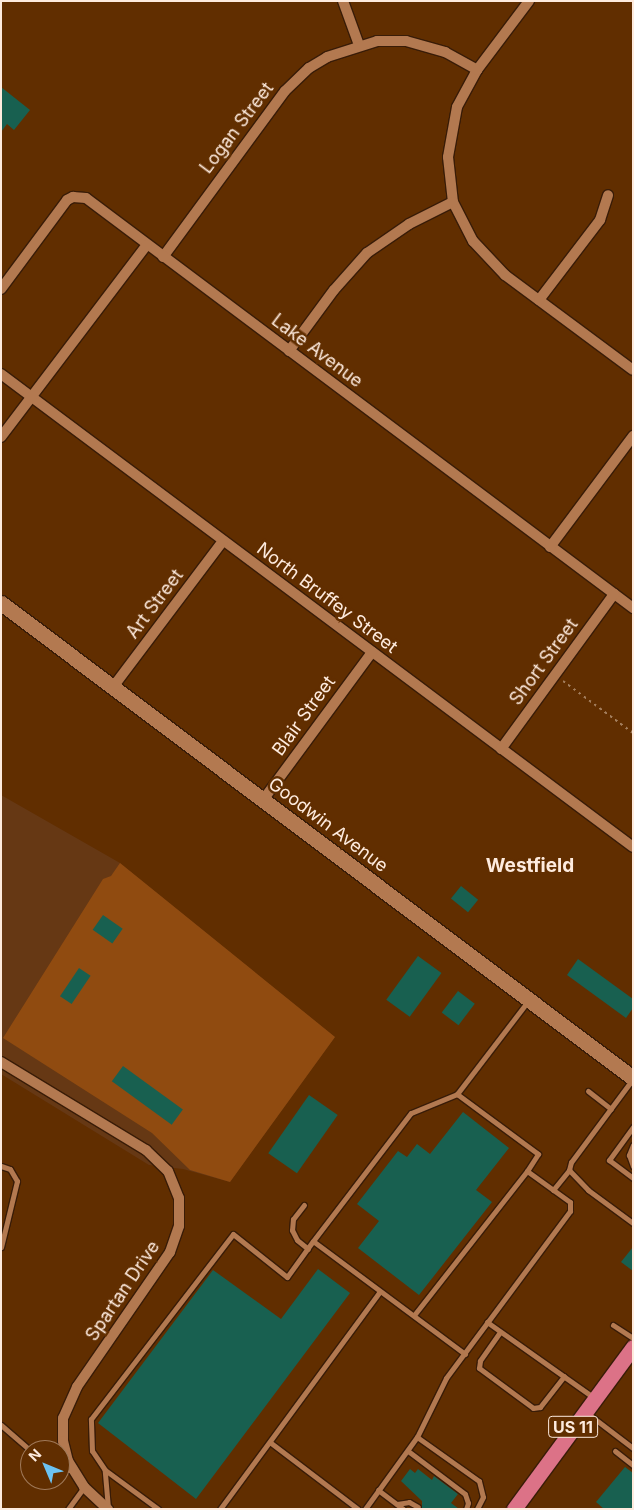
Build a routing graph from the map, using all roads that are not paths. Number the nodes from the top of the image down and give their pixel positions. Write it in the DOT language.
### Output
graph roads {
  1 [pos="343,1"];
  2 [pos="529,1"];
  3 [pos="359,45"];
  4 [pos="477,70"];
  5 [pos="608,195"];
  6 [pos="453,202"];
  7 [pos="147,245"];
  8 [pos="162,257"];
  9 [pos="1,289"];
  10 [pos="539,300"];
  11 [pos="289,351"];
  12 [pos="633,370"];
  13 [pos="1,374"];
  14 [pos="31,397"];
  15 [pos="633,436"];
  16 [pos="1,437"];
  17 [pos="223,540"];
  18 [pos="550,547"];
  19 [pos="614,594"];
  20 [pos="1,603"];
  21 [pos="633,608"];
  22 [pos="372,652"];
  23 [pos="113,687"];
  24 [pos="501,749"];
  25 [pos="263,800"];
  26 [pos="633,847"];
  27 [pos="529,999"];
  28 [pos="1,1062"];
  29 [pos="633,1079"];
  30 [pos="588,1091"];
  31 [pos="457,1094"];
  32 [pos="611,1109"];
  33 [pos="633,1127"];
  34 [pos="633,1145"];
  35 [pos="1,1166"];
  36 [pos="633,1166"];
  37 [pos="569,1170"];
  38 [pos="526,1171"];
  39 [pos="633,1178"];
  40 [pos="553,1190"];
  41 [pos="304,1204"];
  42 [pos="633,1223"];
  43 [pos="313,1241"];
  44 [pos="1,1247"];
  45 [pos="308,1249"];
  46 [pos="380,1291"];
  47 [pos="414,1315"];
  48 [pos="487,1322"];
  49 [pos="613,1324"];
  50 [pos="500,1332"];
  51 [pos="633,1338"];
  52 [pos="633,1347"];
  53 [pos="465,1354"];
  54 [pos="564,1376"];
  55 [pos="595,1398"];
  56 [pos="585,1411"];
  57 [pos="1,1425"];
  58 [pos="417,1436"];
  59 [pos="20,1441"];
  60 [pos="271,1442"];
  61 [pos="633,1448"];
  62 [pos="408,1451"];
  63 [pos="615,1451"];
  64 [pos="633,1465"];
  65 [pos="73,1470"];
  66 [pos="106,1470"];
  67 [pos="84,1487"];
  68 [pos="378,1490"];
  69 [pos="397,1504"];
  70 [pos="418,1507"];
  71 [pos="108,1508"];
  72 [pos="68,1509"];
  73 [pos="158,1509"];
  74 [pos="220,1509"];
  75 [pos="358,1509"];
  76 [pos="365,1509"];
  77 [pos="403,1509"];
  78 [pos="466,1509"];
  79 [pos="478,1509"];
  80 [pos="514,1509"];
  1 -- 3 [label="street"];
  2 -- 4 [label="street"];
  3 -- 4 [label="street, Logan Street"];
  3 -- 8 [label="street, Logan Street"];
  4 -- 6 [label="street"];
  5 -- 10 [label="street"];
  6 -- 10 [label="street"];
  6 -- 11 [label="street"];
  7 -- 8 [label="street, Lake Avenue"];
  7 -- 9 [label="street, Lake Avenue"];
  7 -- 14 [label="street"];
  8 -- 11 [label="street, Lake Avenue"];
  10 -- 12 [label="street"];
  11 -- 18 [label="street, Lake Avenue"];
  13 -- 14 [label="street, North Bruffey Street"];
  14 -- 16 [label="street"];
  14 -- 17 [label="street, North Bruffey Street"];
  15 -- 18 [label="street"];
  17 -- 22 [label="street, North Bruffey Street"];
  17 -- 23 [label="street, Art Street"];
  18 -- 19 [label="street, Lake Avenue"];
  19 -- 21 [label="street, Lake Avenue"];
  19 -- 24 [label="street, Short Street"];
  20 -- 23 [label="street, Goodwin Avenue"];
  22 -- 24 [label="street, North Bruffey Street"];
  22 -- 25 [label="street, Blair Street"];
  23 -- 25 [label="street, Goodwin Avenue"];
  24 -- 26 [label="street, North Bruffey Street"];
  25 -- 27 [label="street, Goodwin Avenue"];
  27 -- 29 [label="street, Goodwin Avenue"];
  27 -- 31 [label="lane"];
  28 -- 65 [label="street, Spartan Drive"];
  29 -- 32 [label="lane"];
  30 -- 32 [label="lane"];
  31 -- 38 [label="lane"];
  31 -- 43 [label="lane"];
  32 -- 37 [label="lane"];
  33 -- 39 [label="lane"];
  34 -- 36 [label="lane"];
  35 -- 44 [label="lane"];
  37 -- 40 [label="lane"];
  37 -- 42 [label="lane"];
  38 -- 40 [label="lane"];
  38 -- 47 [label="lane"];
  40 -- 48 [label="lane"];
  41 -- 45 [label="lane"];
  43 -- 45 [label="lane"];
  43 -- 46 [label="lane"];
  45 -- 66 [label="lane"];
  46 -- 47 [label="lane"];
  46 -- 60 [label="lane"];
  47 -- 53 [label="lane"];
  48 -- 50 [label="lane"];
  48 -- 53 [label="lane"];
  49 -- 51 [label="lane"];
  50 -- 54 [label="lane"];
  50 -- 54 [label="lane"];
  52 -- 55 [label="main road, US 11"];
  53 -- 58 [label="lane"];
  54 -- 55 [label="lane"];
  55 -- 56 [label="main road, US 11"];
  56 -- 61 [label="lane"];
  56 -- 80 [label="main road, US 11"];
  57 -- 59 [label="lane"];
  58 -- 62 [label="lane"];
  58 -- 79 [label="lane"];
  60 -- 74 [label="lane"];
  60 -- 75 [label="lane"];
  62 -- 68 [label="lane"];
  62 -- 78 [label="lane"];
  63 -- 64 [label="lane"];
  65 -- 67 [label="street, Spartan Drive"];
  66 -- 71 [label="lane"];
  66 -- 73 [label="lane"];
  67 -- 71 [label="street, Spartan Drive"];
  67 -- 72 [label="lane"];
  68 -- 69 [label="lane"];
  68 -- 76 [label="lane"];
  69 -- 70 [label="lane"];
  69 -- 77 [label="lane"];
}
